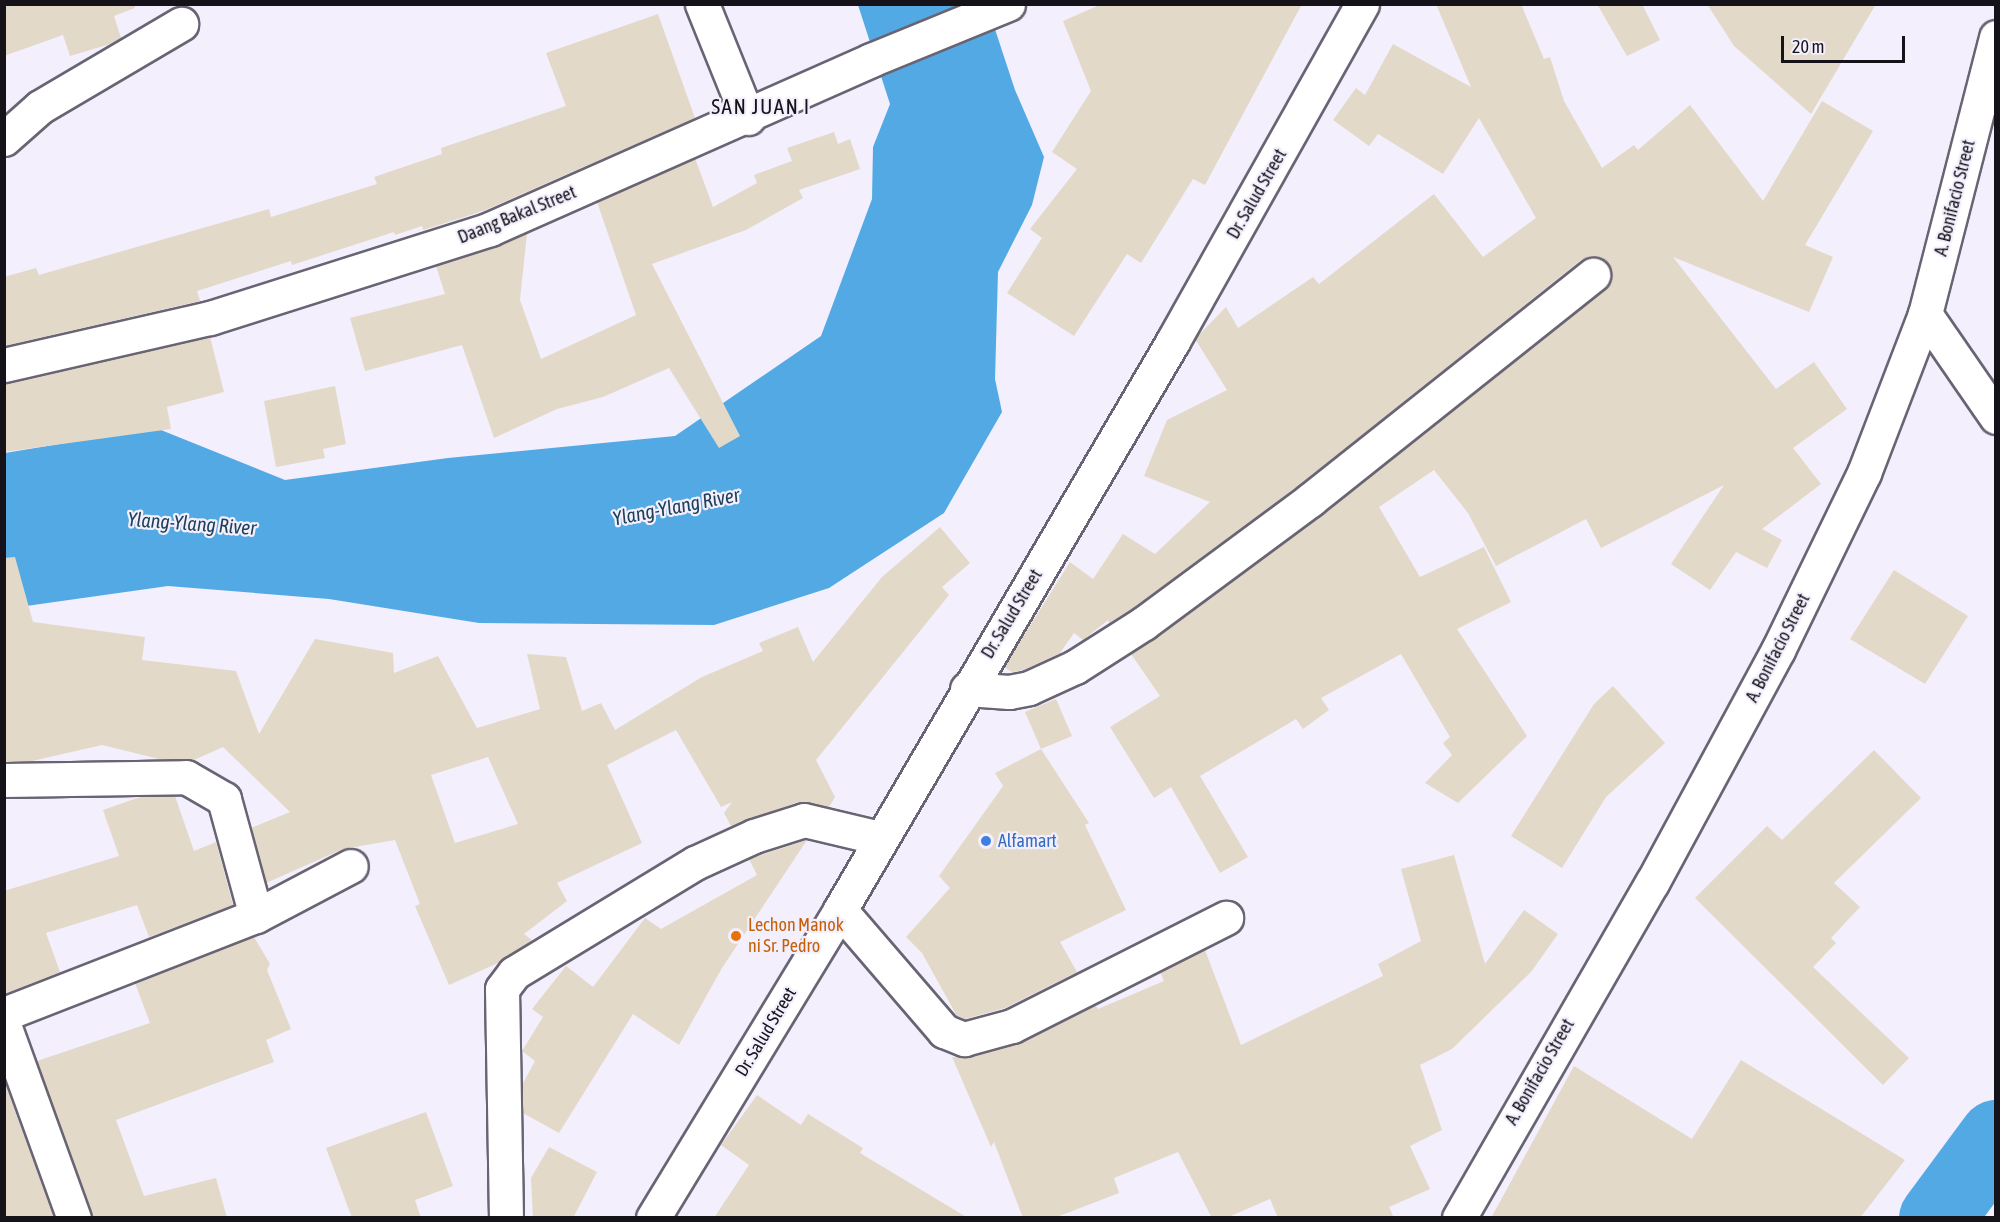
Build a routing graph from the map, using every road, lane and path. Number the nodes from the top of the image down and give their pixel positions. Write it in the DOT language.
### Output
graph roads {
  1 [pos="702,4"];
  2 [pos="1008,4"];
  3 [pos="1362,4"];
  4 [pos="181,24"];
  5 [pos="1995,38"];
  6 [pos="748,118"];
  7 [pos="4,139"];
  8 [pos="1593,275"];
  9 [pos="1925,314"];
  10 [pos="4,365"];
  11 [pos="1995,417"];
  12 [pos="968,689"];
  13 [pos="4,780"];
  14 [pos="880,838"];
  15 [pos="351,866"];
  16 [pos="840,910"];
  17 [pos="256,916"];
  18 [pos="1226,918"];
  19 [pos="4,1014"];
  20 [pos="4,1025"];
  21 [pos="74,1218"];
  22 [pos="506,1218"];
  23 [pos="653,1218"];
  24 [pos="1459,1218"];
  1 -- 6 [label="street"];
  2 -- 6 [label="street, Daang Bakal Street"];
  3 -- 12 [label="street, Dr. Salud Street"];
  4 -- 7 [label="street"];
  5 -- 9 [label="street, A. Bonifacio Street"];
  6 -- 10 [label="street, Daang Bakal Street"];
  8 -- 12 [label="street"];
  9 -- 11 [label="street"];
  9 -- 24 [label="street, A. Bonifacio Street"];
  12 -- 14 [label="street, Dr. Salud Street"];
  13 -- 17 [label="street"];
  14 -- 16 [label="street, Dr. Salud Street"];
  14 -- 22 [label="street"];
  15 -- 17 [label="street"];
  16 -- 18 [label="street"];
  16 -- 23 [label="street, Dr. Salud Street"];
  17 -- 19 [label="street"];
  20 -- 21 [label="street"];
}
